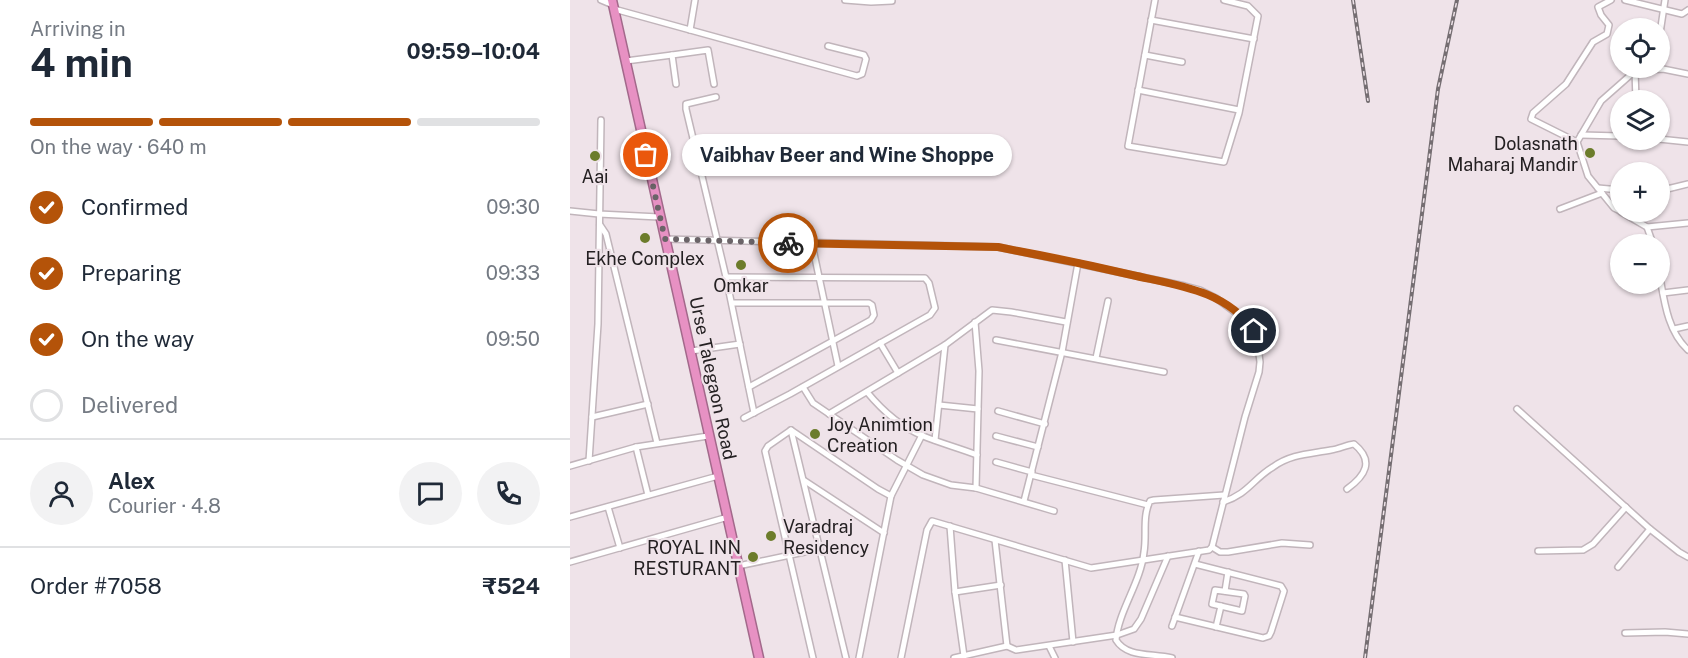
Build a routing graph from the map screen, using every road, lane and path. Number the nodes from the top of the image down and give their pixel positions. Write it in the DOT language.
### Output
graph roads {
  1 [pos="601,0"];
  2 [pos="695,0"];
  3 [pos="845,0"];
  4 [pos="1155,0"];
  5 [pos="1224,0"];
  6 [pos="1611,0"];
  7 [pos="1625,0"];
  8 [pos="1665,0"];
  9 [pos="892,1"];
  10 [pos="613,4"];
  11 [pos="1665,10"];
  12 [pos="1688,10"];
  13 [pos="1663,18"];
  14 [pos="1151,21"];
  15 [pos="690,30"];
  16 [pos="1254,39"];
  17 [pos="828,46"];
  18 [pos="1145,55"];
  19 [pos="672,56"];
  20 [pos="626,61"];
  21 [pos="1182,62"];
  22 [pos="1670,70"];
  23 [pos="1688,74"];
  24 [pos="1627,78"];
  25 [pos="676,84"];
  26 [pos="714,84"];
  27 [pos="1138,90"];
  28 [pos="716,97"];
  29 [pos="1239,110"];
  30 [pos="601,120"];
  31 [pos="1581,135"];
  32 [pos="1610,136"];
  33 [pos="1670,140"];
  34 [pos="1577,142"];
  35 [pos="1688,142"];
  36 [pos="1688,184"];
  37 [pos="1670,188"];
  38 [pos="1610,190"];
  39 [pos="1600,191"];
  40 [pos="1610,203"];
  41 [pos="1560,209"];
  42 [pos="570,211"];
  43 [pos="599,214"];
  44 [pos="659,217"];
  45 [pos="1639,222"];
  46 [pos="1688,223"];
  47 [pos="600,225"];
  48 [pos="1647,227"];
  49 [pos="1649,234"];
  50 [pos="665,239"];
  51 [pos="717,241"];
  52 [pos="812,244"];
  53 [pos="1078,262"];
  54 [pos="726,277"];
  55 [pos="819,277"];
  56 [pos="1688,290"];
  57 [pos="1670,292"];
  58 [pos="1663,294"];
  59 [pos="1108,301"];
  60 [pos="732,303"];
  61 [pos="825,303"];
  62 [pos="975,322"];
  63 [pos="1066,322"];
  64 [pos="1688,327"];
  65 [pos="1674,329"];
  66 [pos="832,340"];
  67 [pos="996,340"];
  68 [pos="880,343"];
  69 [pos="740,344"];
  70 [pos="945,345"];
  71 [pos="1688,350"];
  72 [pos="691,351"];
  73 [pos="1062,352"];
  74 [pos="1096,358"];
  75 [pos="838,366"];
  76 [pos="1164,372"];
  77 [pos="898,373"];
  78 [pos="749,387"];
  79 [pos="803,387"];
  80 [pos="867,392"];
  81 [pos="648,404"];
  82 [pos="939,405"];
  83 [pos="978,409"];
  84 [pos="1517,409"];
  85 [pos="998,411"];
  86 [pos="754,412"];
  87 [pos="829,414"];
  88 [pos="592,417"];
  89 [pos="744,418"];
  90 [pos="1045,424"];
  91 [pos="791,430"];
  92 [pos="708,435"];
  93 [pos="922,435"];
  94 [pos="996,436"];
  95 [pos="935,440"];
  96 [pos="657,443"];
  97 [pos="636,447"];
  98 [pos="1038,447"];
  99 [pos="977,455"];
  100 [pos="589,460"];
  101 [pos="996,462"];
  102 [pos="905,465"];
  103 [pos="570,466"];
  104 [pos="1031,473"];
  105 [pos="717,476"];
  106 [pos="805,481"];
  107 [pos="976,488"];
  108 [pos="1347,489"];
  109 [pos="648,495"];
  110 [pos="1224,495"];
  111 [pos="891,496"];
  112 [pos="1024,501"];
  113 [pos="1223,502"];
  114 [pos="1148,506"];
  115 [pos="608,507"];
  116 [pos="1626,507"];
  117 [pos="1054,510"];
  118 [pos="570,517"];
  119 [pos="728,517"];
  120 [pos="950,526"];
  121 [pos="1650,529"];
  122 [pos="884,533"];
  123 [pos="995,540"];
  124 [pos="1310,545"];
  125 [pos="1212,547"];
  126 [pos="620,548"];
  127 [pos="819,549"];
  128 [pos="1199,551"];
  129 [pos="1538,551"];
  130 [pos="788,555"];
  131 [pos="1168,556"];
  132 [pos="1688,557"];
  133 [pos="1065,560"];
  134 [pos="1142,561"];
  135 [pos="570,562"];
  136 [pos="1195,564"];
  137 [pos="738,566"];
  138 [pos="1618,567"];
  139 [pos="1228,572"];
  140 [pos="1001,585"];
  141 [pos="1225,591"];
  142 [pos="955,592"];
  143 [pos="1221,606"];
  144 [pos="1175,617"];
  145 [pos="1172,626"];
  146 [pos="1216,627"];
  147 [pos="1625,633"];
  148 [pos="1688,634"];
  149 [pos="1117,635"];
  150 [pos="1073,642"];
  151 [pos="1007,646"];
  152 [pos="1049,646"];
  153 [pos="1016,650"];
  154 [pos="964,656"];
  155 [pos="759,658"];
  156 [pos="813,658"];
  157 [pos="846,658"];
  158 [pos="859,658"];
  159 [pos="901,658"];
  160 [pos="954,658"];
  161 [pos="1016,658"];
  162 [pos="1055,658"];
  163 [pos="1172,658"];
  1 -- 10 [label="street"];
  2 -- 15 [label="street"];
  3 -- 9 [label="street"];
  4 -- 14 [label="street"];
  5 -- 16 [label="street"];
  6 -- 34 [label="street"];
  7 -- 11 [label="street"];
  8 -- 11 [label="street"];
  10 -- 15 [label="street"];
  10 -- 20 [label="highway, Urse Talegaon Road"];
  11 -- 12 [label="street"];
  11 -- 13 [label="street"];
  14 -- 16 [label="street"];
  14 -- 18 [label="street"];
  15 -- 17 [label="street"];
  16 -- 29 [label="street"];
  18 -- 21 [label="street"];
  18 -- 27 [label="street"];
  19 -- 20 [label="street"];
  19 -- 25 [label="street"];
  19 -- 26 [label="street"];
  20 -- 44 [label="highway, Urse Talegaon Road"];
  22 -- 23 [label="street"];
  24 -- 31 [label="street"];
  27 -- 29 [label="street"];
  27 -- 29 [label="street"];
  28 -- 51 [label="street"];
  30 -- 43 [label="street"];
  31 -- 32 [label="street"];
  31 -- 34 [label="street"];
  33 -- 35 [label="street"];
  34 -- 39 [label="street"];
  36 -- 37 [label="street"];
  38 -- 39 [label="street"];
  39 -- 40 [label="street"];
  39 -- 41 [label="street"];
  42 -- 43 [label="street"];
  43 -- 44 [label="street"];
  43 -- 47 [label="street"];
  44 -- 50 [label="highway, Urse Talegaon Road"];
  45 -- 48 [label="street"];
  46 -- 48 [label="street"];
  47 -- 81 [label="street"];
  47 -- 88 [label="street"];
  48 -- 49 [label="street"];
  50 -- 51 [label="street"];
  50 -- 72 [label="highway, Urse Talegaon Road"];
  51 -- 52 [label="street"];
  51 -- 54 [label="street"];
  52 -- 53 [label="street"];
  52 -- 55 [label="street"];
  53 -- 63 [label="street"];
  53 -- 110 [label="street"];
  54 -- 55 [label="street"];
  54 -- 60 [label="street"];
  55 -- 61 [label="street"];
  55 -- 68 [label="street"];
  56 -- 57 [label="street"];
  58 -- 65 [label="street"];
  59 -- 74 [label="street"];
  60 -- 61 [label="street"];
  60 -- 69 [label="street"];
  61 -- 66 [label="street"];
  61 -- 66 [label="street"];
  62 -- 63 [label="street"];
  62 -- 70 [label="street"];
  62 -- 83 [label="street"];
  63 -- 73 [label="street"];
  64 -- 65 [label="street"];
  65 -- 71 [label="street"];
  66 -- 75 [label="street"];
  66 -- 78 [label="street"];
  67 -- 73 [label="street"];
  68 -- 75 [label="street"];
  68 -- 77 [label="street"];
  69 -- 72 [label="street"];
  69 -- 78 [label="street"];
  70 -- 77 [label="street"];
  70 -- 82 [label="street"];
  72 -- 92 [label="highway, Urse Talegaon Road"];
  73 -- 74 [label="street"];
  73 -- 90 [label="street"];
  74 -- 76 [label="street"];
  75 -- 79 [label="street"];
  77 -- 80 [label="street"];
  78 -- 86 [label="street"];
  79 -- 86 [label="street"];
  79 -- 87 [label="street"];
  80 -- 87 [label="street"];
  80 -- 93 [label="street"];
  81 -- 88 [label="street"];
  81 -- 96 [label="street"];
  82 -- 83 [label="street"];
  82 -- 95 [label="street"];
  83 -- 99 [label="street"];
  84 -- 116 [label="street"];
  85 -- 90 [label="street"];
  86 -- 89 [label="street"];
  87 -- 102 [label="street"];
  88 -- 100 [label="street"];
  90 -- 98 [label="street"];
  91 -- 106 [label="street"];
  91 -- 111 [label="street"];
  91 -- 130 [label="street"];
  92 -- 96 [label="street"];
  92 -- 105 [label="highway, Urse Talegaon Road"];
  93 -- 95 [label="street"];
  93 -- 102 [label="street"];
  94 -- 98 [label="street"];
  95 -- 99 [label="street"];
  96 -- 97 [label="street"];
  97 -- 100 [label="street"];
  97 -- 109 [label="street"];
  98 -- 104 [label="street"];
  99 -- 107 [label="street"];
  100 -- 103 [label="street"];
  101 -- 104 [label="street"];
  102 -- 107 [label="street"];
  102 -- 111 [label="street"];
  104 -- 112 [label="street"];
  104 -- 114 [label="street"];
  105 -- 109 [label="street"];
  105 -- 119 [label="highway, Urse Talegaon Road"];
  106 -- 122 [label="street"];
  106 -- 127 [label="street"];
  107 -- 112 [label="street"];
  108 -- 113 [label="street"];
  109 -- 115 [label="street"];
  110 -- 113 [label="street"];
  110 -- 114 [label="street"];
  111 -- 122 [label="street"];
  112 -- 117 [label="street"];
  113 -- 125 [label="street"];
  114 -- 134 [label="street"];
  115 -- 118 [label="street"];
  115 -- 126 [label="street"];
  116 -- 121 [label="street"];
  116 -- 129 [label="street"];
  119 -- 126 [label="street"];
  119 -- 137 [label="highway, Urse Talegaon Road"];
  120 -- 123 [label="street"];
  120 -- 142 [label="street"];
  120 -- 159 [label="street"];
  121 -- 132 [label="street"];
  121 -- 138 [label="street"];
  122 -- 158 [label="street"];
  123 -- 133 [label="street"];
  123 -- 140 [label="street"];
  124 -- 125 [label="street"];
  125 -- 128 [label="street"];
  126 -- 135 [label="street"];
  127 -- 130 [label="street"];
  127 -- 157 [label="street"];
  128 -- 131 [label="street"];
  128 -- 136 [label="street"];
  130 -- 137 [label="street"];
  130 -- 156 [label="street"];
  131 -- 134 [label="street"];
  131 -- 149 [label="street"];
  133 -- 134 [label="street"];
  133 -- 150 [label="street"];
  134 -- 149 [label="street"];
  136 -- 139 [label="street"];
  136 -- 144 [label="street"];
  137 -- 155 [label="highway, Urse Talegaon Road"];
  139 -- 141 [label="street"];
  139 -- 146 [label="street"];
  140 -- 142 [label="street"];
  140 -- 151 [label="street"];
  141 -- 143 [label="street"];
  141 -- 143 [label="street"];
  142 -- 154 [label="street"];
  143 -- 146 [label="street"];
  144 -- 145 [label="street"];
  144 -- 146 [label="street"];
  147 -- 148 [label="street"];
  149 -- 150 [label="street"];
  149 -- 163 [label="street"];
  150 -- 152 [label="street"];
  151 -- 153 [label="street"];
  151 -- 154 [label="street"];
  152 -- 153 [label="street"];
  152 -- 162 [label="street"];
  153 -- 161 [label="street"];
  154 -- 160 [label="street"];
}
